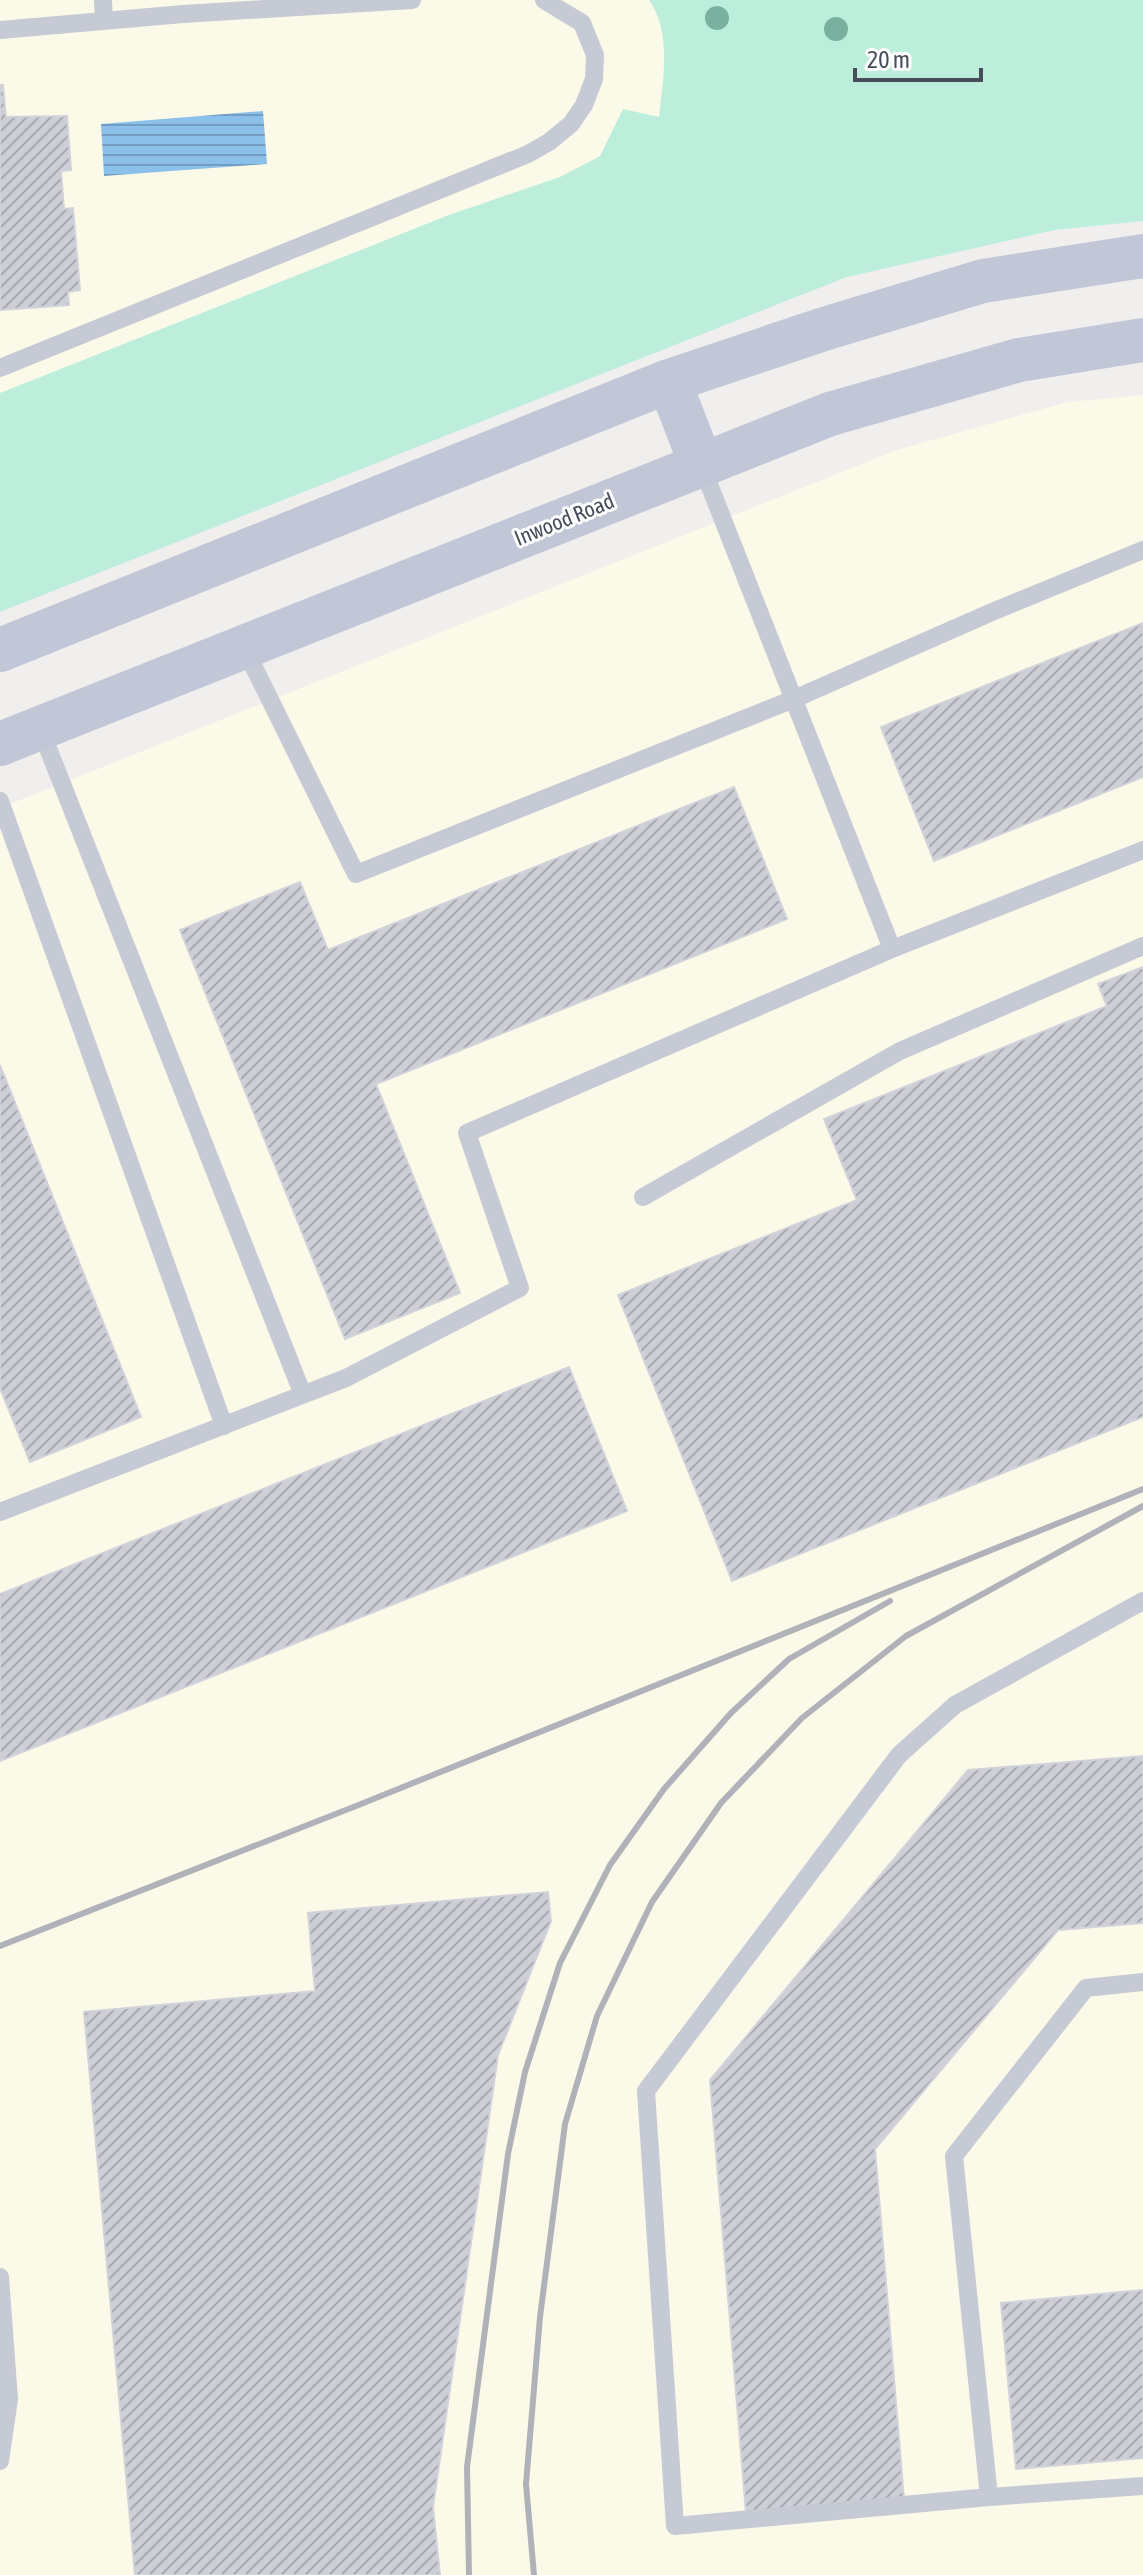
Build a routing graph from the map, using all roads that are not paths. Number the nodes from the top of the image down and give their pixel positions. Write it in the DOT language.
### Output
graph roads {
  1 [pos="103,0"];
  2 [pos="412,0"];
  3 [pos="544,0"];
  4 [pos="183,7"];
  5 [pos="104,21"];
  6 [pos="0,30"];
  7 [pos="1143,256"];
  8 [pos="1143,340"];
  9 [pos="0,368"];
  10 [pos="669,381"];
  11 [pos="701,464"];
  12 [pos="1143,550"];
  13 [pos="244,647"];
  14 [pos="0,650"];
  15 [pos="794,699"];
  16 [pos="40,728"];
  17 [pos="0,744"];
  18 [pos="0,801"];
  19 [pos="1143,850"];
  20 [pos="1143,946"];
  21 [pos="892,949"];
  22 [pos="643,1197"];
  23 [pos="303,1395"];
  24 [pos="224,1426"];
  25 [pos="0,1512"];
  26 [pos="1143,1601"];
  27 [pos="1143,1982"];
  28 [pos="0,2277"];
  29 [pos="0,2461"];
  30 [pos="1143,2486"];
  31 [pos="989,2497"];
  1 -- 5 [label="lane"];
  2 -- 4 [label="lane"];
  3 -- 9 [label="lane"];
  4 -- 5 [label="lane"];
  5 -- 6 [label="lane"];
  7 -- 10 [label="main road"];
  8 -- 11 [label="main road, Inwood Road"];
  10 -- 11 [label="main road"];
  10 -- 14 [label="main road"];
  11 -- 13 [label="main road, Inwood Road"];
  11 -- 15 [label="lane"];
  12 -- 15 [label="lane"];
  13 -- 15 [label="lane"];
  13 -- 16 [label="main road, Inwood Road"];
  15 -- 21 [label="lane"];
  16 -- 17 [label="main road, Inwood Road"];
  16 -- 23 [label="lane"];
  18 -- 24 [label="lane"];
  19 -- 21 [label="lane"];
  20 -- 22 [label="lane"];
  21 -- 23 [label="lane"];
  23 -- 24 [label="lane"];
  24 -- 25 [label="lane"];
  26 -- 31 [label="lane"];
  27 -- 31 [label="lane"];
  28 -- 29 [label="lane"];
  30 -- 31 [label="lane"];
}
